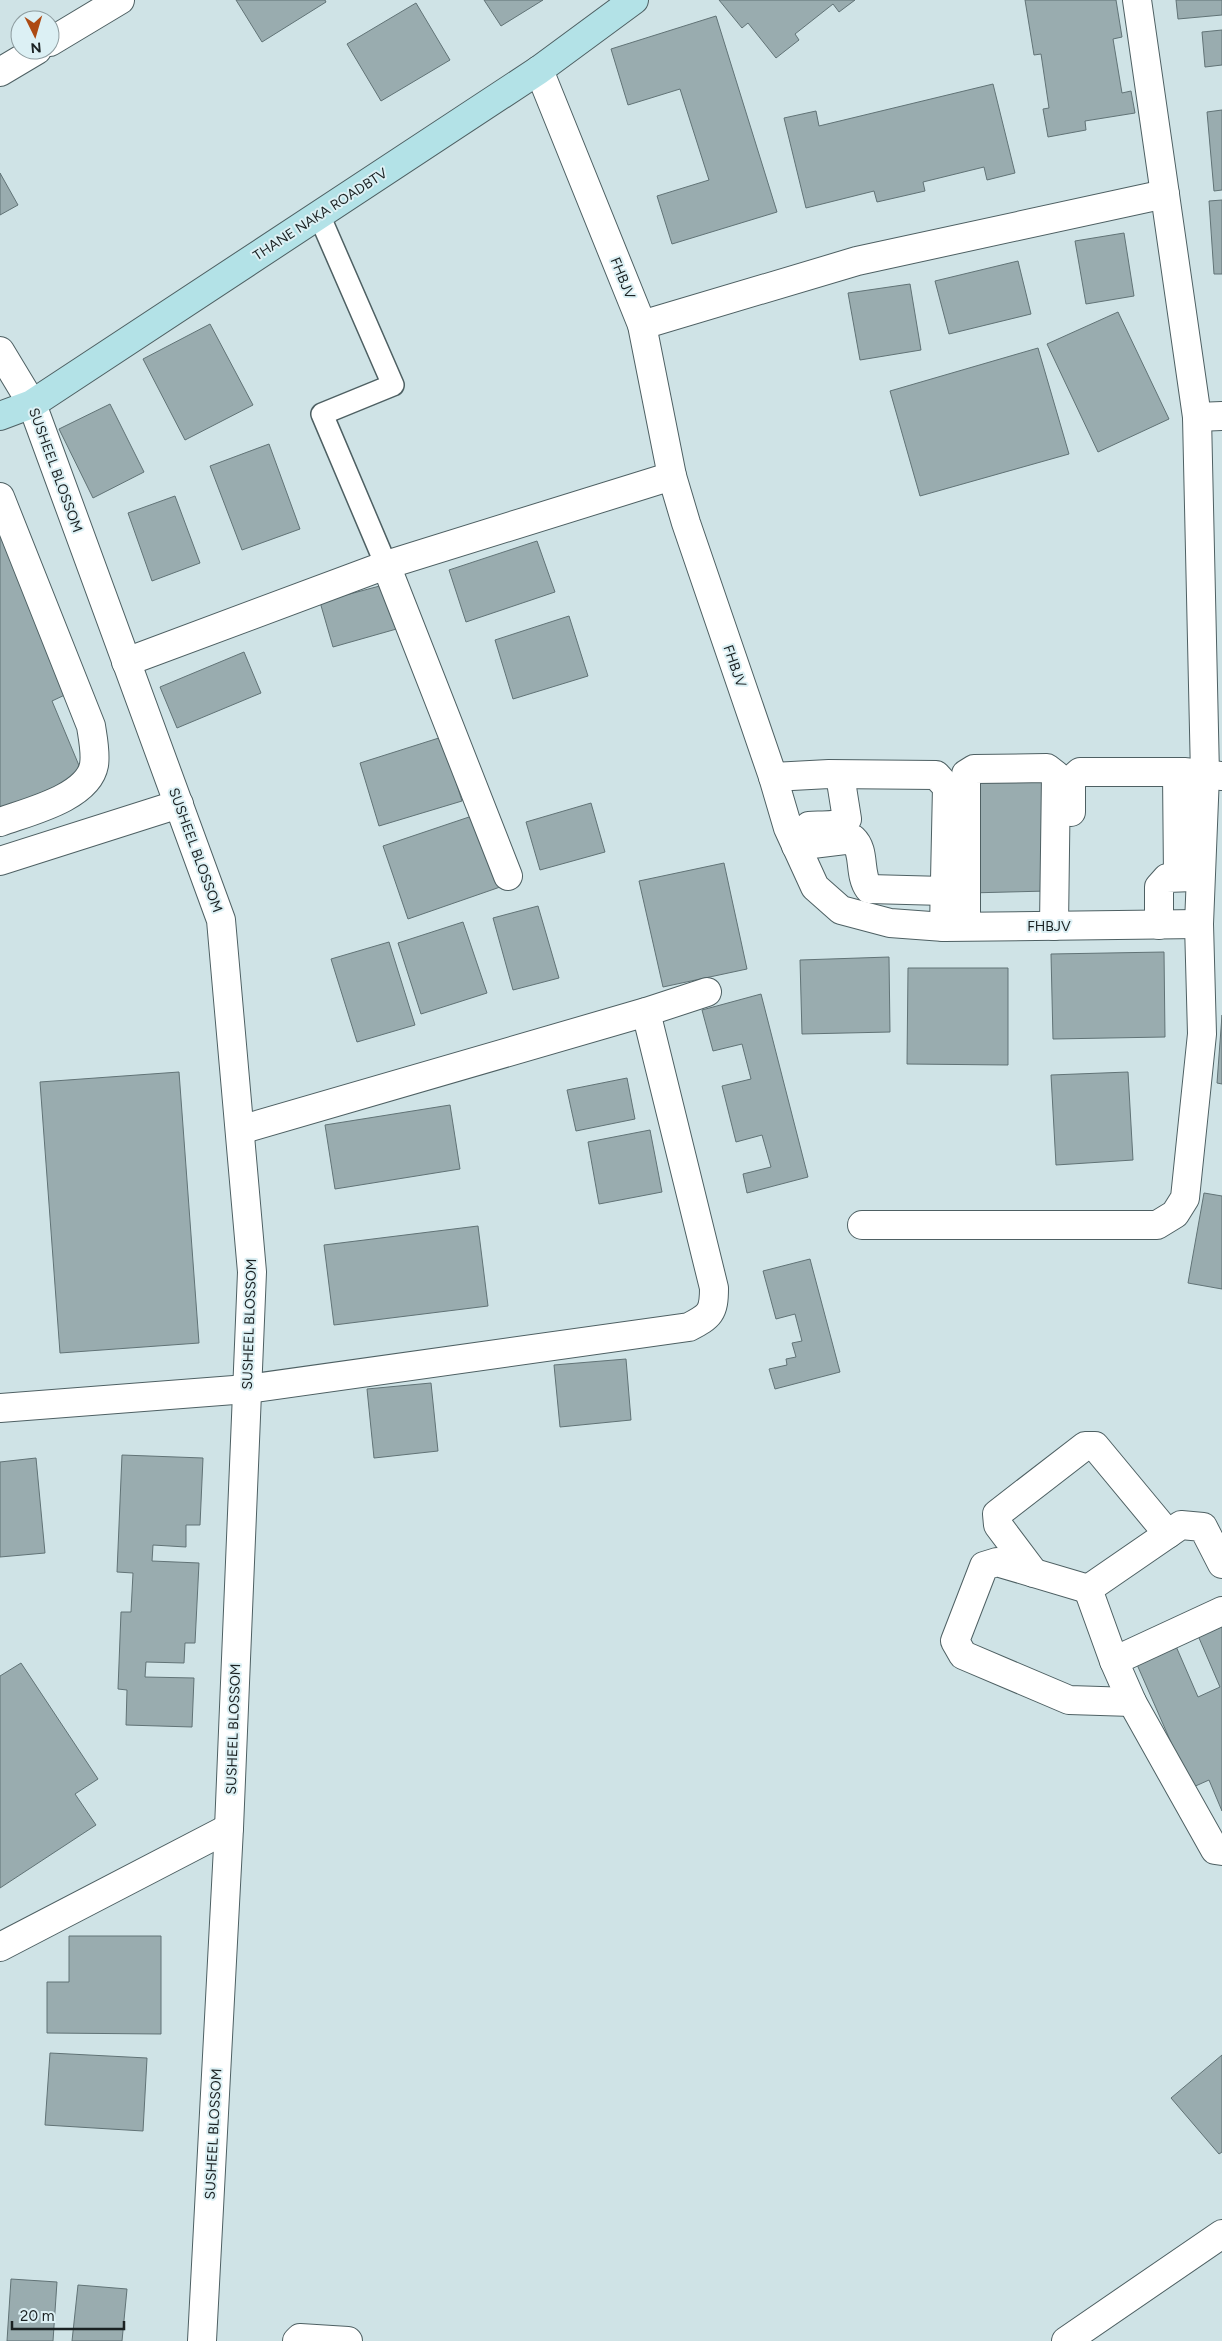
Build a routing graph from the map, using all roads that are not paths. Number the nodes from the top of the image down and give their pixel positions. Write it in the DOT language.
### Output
graph roads {
  1 [pos="120,0"];
  2 [pos="634,0"];
  3 [pos="1137,0"];
  4 [pos="60,36"];
  5 [pos="20,60"];
  6 [pos="539,70"];
  7 [pos="0,72"];
  8 [pos="1165,194"];
  9 [pos="319,215"];
  10 [pos="642,325"];
  11 [pos="0,351"];
  12 [pos="32,404"];
  13 [pos="0,416"];
  14 [pos="1210,417"];
  15 [pos="672,476"];
  16 [pos="0,497"];
  17 [pos="386,565"];
  18 [pos="126,662"];
  19 [pos="1177,773"];
  20 [pos="840,775"];
  21 [pos="1214,776"];
  22 [pos="773,777"];
  23 [pos="179,804"];
  24 [pos="0,822"];
  25 [pos="1190,838"];
  26 [pos="795,844"];
  27 [pos="0,860"];
  28 [pos="508,876"];
  29 [pos="1189,877"];
  30 [pos="892,889"];
  31 [pos="944,891"];
  32 [pos="893,922"];
  33 [pos="1159,924"];
  34 [pos="1199,924"];
  35 [pos="1061,926"];
  36 [pos="955,927"];
  37 [pos="707,992"];
  38 [pos="646,1012"];
  39 [pos="240,1130"];
  40 [pos="862,1225"];
  41 [pos="247,1389"];
  42 [pos="0,1408"];
  43 [pos="1168,1534"];
  44 [pos="1222,1564"];
  45 [pos="1034,1573"];
  46 [pos="1088,1589"];
  47 [pos="1222,1611"];
  48 [pos="1114,1661"];
  49 [pos="1132,1702"];
  50 [pos="229,1828"];
  51 [pos="1222,1851"];
  52 [pos="0,1947"];
  53 [pos="1222,2234"];
  54 [pos="1073,2339"];
  55 [pos="202,2341"];
  56 [pos="297,2341"];
  57 [pos="348,2341"];
  1 -- 4 [label="street"];
  2 -- 6 [label="main road, THANE NAKA ROADBTV"];
  3 -- 8 [label="street"];
  5 -- 7 [label="street"];
  6 -- 9 [label="main road, THANE NAKA ROADBTV"];
  6 -- 10 [label="street, FHBJV"];
  8 -- 10 [label="street"];
  8 -- 14 [label="street"];
  9 -- 12 [label="main road, THANE NAKA ROADBTV"];
  9 -- 17 [label="lane"];
  10 -- 15 [label="street, FHBJV"];
  11 -- 12 [label="street, SUSHEEL BLOSSOM"];
  12 -- 13 [label="main road, THANE NAKA ROADBTV"];
  12 -- 18 [label="street, SUSHEEL BLOSSOM"];
  14 -- 21 [label="street"];
  15 -- 17 [label="street"];
  15 -- 22 [label="street, FHBJV"];
  16 -- 24 [label="street"];
  17 -- 18 [label="street"];
  17 -- 28 [label="street"];
  18 -- 23 [label="street, SUSHEEL BLOSSOM"];
  19 -- 21 [label="street"];
  19 -- 25 [label="street"];
  19 -- 35 [label="street"];
  20 -- 22 [label="street"];
  20 -- 26 [label="street"];
  20 -- 31 [label="street"];
  21 -- 25 [label="street"];
  22 -- 26 [label="street, FHBJV"];
  23 -- 27 [label="street"];
  23 -- 39 [label="street, SUSHEEL BLOSSOM"];
  25 -- 29 [label="street"];
  26 -- 30 [label="street"];
  26 -- 32 [label="street, FHBJV"];
  29 -- 33 [label="street"];
  29 -- 34 [label="street"];
  30 -- 31 [label="street"];
  30 -- 32 [label="street"];
  31 -- 36 [label="street"];
  32 -- 36 [label="street, FHBJV"];
  33 -- 34 [label="street, FHBJV"];
  33 -- 35 [label="street, FHBJV"];
  34 -- 40 [label="street"];
  35 -- 36 [label="street, FHBJV"];
  35 -- 36 [label="street"];
  37 -- 38 [label="street"];
  38 -- 39 [label="street"];
  38 -- 41 [label="street"];
  39 -- 41 [label="street, SUSHEEL BLOSSOM"];
  41 -- 42 [label="street"];
  41 -- 50 [label="street, SUSHEEL BLOSSOM"];
  43 -- 44 [label="street"];
  43 -- 45 [label="street"];
  43 -- 46 [label="street"];
  45 -- 46 [label="street"];
  45 -- 49 [label="street"];
  46 -- 48 [label="street"];
  47 -- 48 [label="street"];
  48 -- 49 [label="street"];
  49 -- 51 [label="street"];
  50 -- 52 [label="street"];
  50 -- 55 [label="street, SUSHEEL BLOSSOM"];
  53 -- 54 [label="street"];
  56 -- 57 [label="street"];
}
